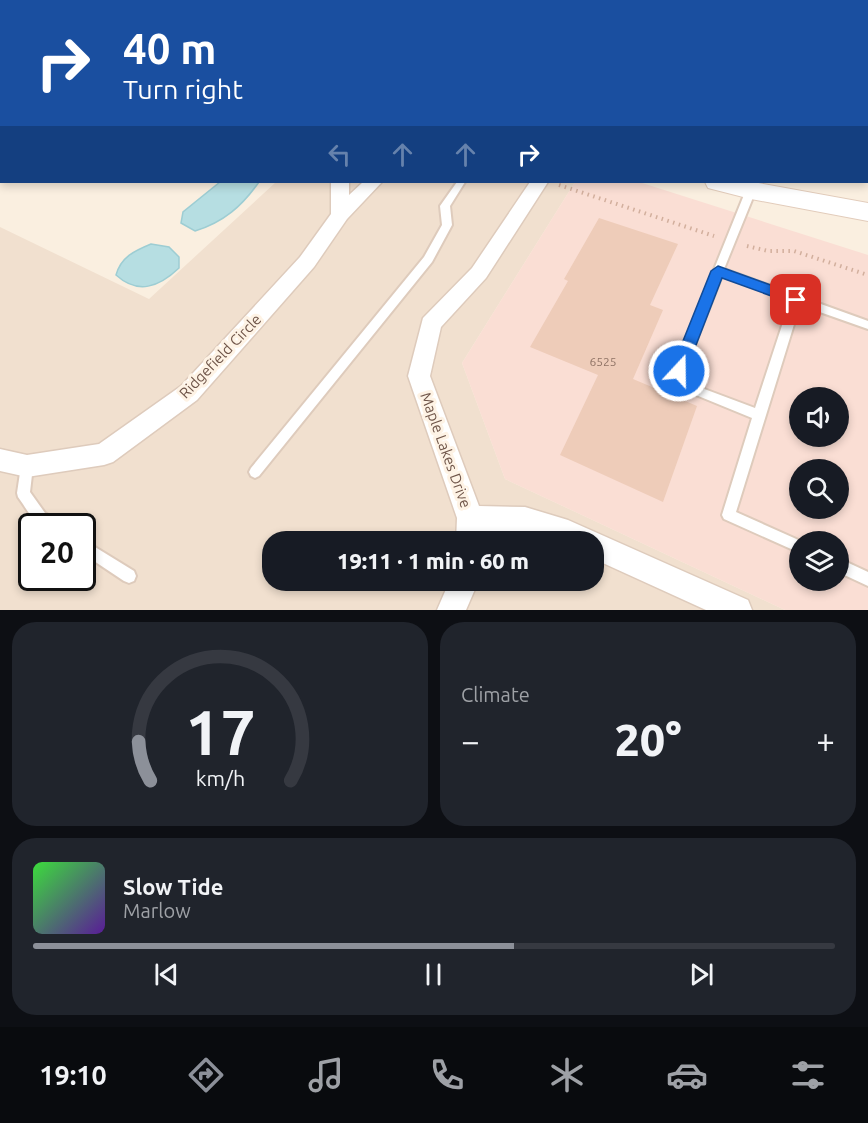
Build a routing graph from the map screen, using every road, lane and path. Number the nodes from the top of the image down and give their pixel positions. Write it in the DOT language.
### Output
graph roads {
  1 [pos="340,183"];
  2 [pos="372,183"];
  3 [pos="459,183"];
  4 [pos="545,183"];
  5 [pos="549,183"];
  6 [pos="722,183"];
  7 [pos="751,190"];
  8 [pos="868,212"];
  9 [pos="340,215"];
  10 [pos="868,232"];
  11 [pos="732,242"];
  12 [pos="718,271"];
  13 [pos="868,275"];
  14 [pos="796,300"];
  15 [pos="868,325"];
  16 [pos="759,416"];
  17 [pos="0,460"];
  18 [pos="27,466"];
  19 [pos="255,472"];
  20 [pos="37,513"];
  21 [pos="470,530"];
  22 [pos="565,531"];
  23 [pos="789,542"];
  24 [pos="604,550"];
  25 [pos="96,554"];
  26 [pos="849,570"];
  27 [pos="129,576"];
  28 [pos="868,579"];
  29 [pos="460,591"];
  30 [pos="451,610"];
  31 [pos="738,610"];
  1 -- 9 [label="street"];
  2 -- 9 [label="street, Ridgefield Circle"];
  3 -- 19 [label="lane"];
  4 -- 21 [label="street, Maple Lakes Drive"];
  5 -- 11 [label="path"];
  6 -- 7 [label="main road"];
  7 -- 8 [label="main road"];
  7 -- 10 [label="main road"];
  7 -- 11 [label="lane"];
  9 -- 18 [label="street, Ridgefield Circle"];
  11 -- 12 [label="lane"];
  11 -- 13 [label="path"];
  12 -- 14 [label="lane"];
  12 -- 16 [label="lane"];
  14 -- 15 [label="lane"];
  14 -- 16 [label="lane"];
  16 -- 23 [label="lane"];
  17 -- 18 [label="street, Ridgefield Circle"];
  18 -- 20 [label="lane"];
  21 -- 22 [label="street"];
  24 -- 31 [label="street"];
  25 -- 27 [label="lane"];
  26 -- 28 [label="lane"];
  29 -- 30 [label="street"];
}
